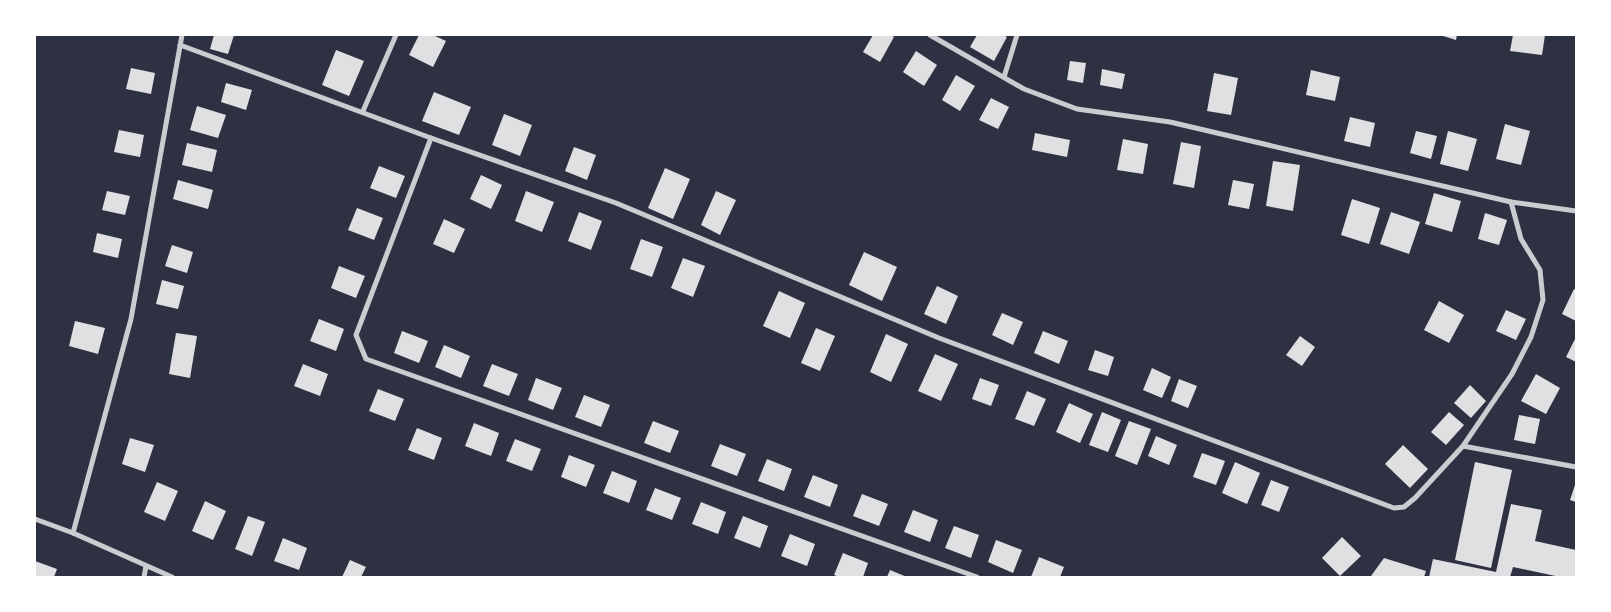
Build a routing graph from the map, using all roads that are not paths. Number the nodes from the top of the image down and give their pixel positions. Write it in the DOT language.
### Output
graph roads {
  1 [pos="182,35"];
  2 [pos="396,35"];
  3 [pos="930,35"];
  4 [pos="1016,35"];
  5 [pos="180,45"];
  6 [pos="1004,77"];
  7 [pos="364,111"];
  8 [pos="431,138"];
  9 [pos="1511,202"];
  10 [pos="1576,211"];
  11 [pos="1463,446"];
  12 [pos="1576,467"];
  13 [pos="35,519"];
  14 [pos="73,533"];
  15 [pos="146,566"];
  16 [pos="144,577"];
  17 [pos="172,577"];
  18 [pos="978,577"];
  1 -- 5 [label="street"];
  2 -- 7 [label="street"];
  3 -- 6 [label="street"];
  4 -- 6 [label="street"];
  5 -- 7 [label="street"];
  5 -- 14 [label="street"];
  6 -- 9 [label="street"];
  7 -- 8 [label="street"];
  8 -- 11 [label="street"];
  8 -- 18 [label="street"];
  9 -- 10 [label="street"];
  9 -- 11 [label="street"];
  11 -- 12 [label="street"];
  13 -- 14 [label="street"];
  14 -- 15 [label="street"];
  15 -- 16 [label="street"];
  15 -- 17 [label="street"];
}
